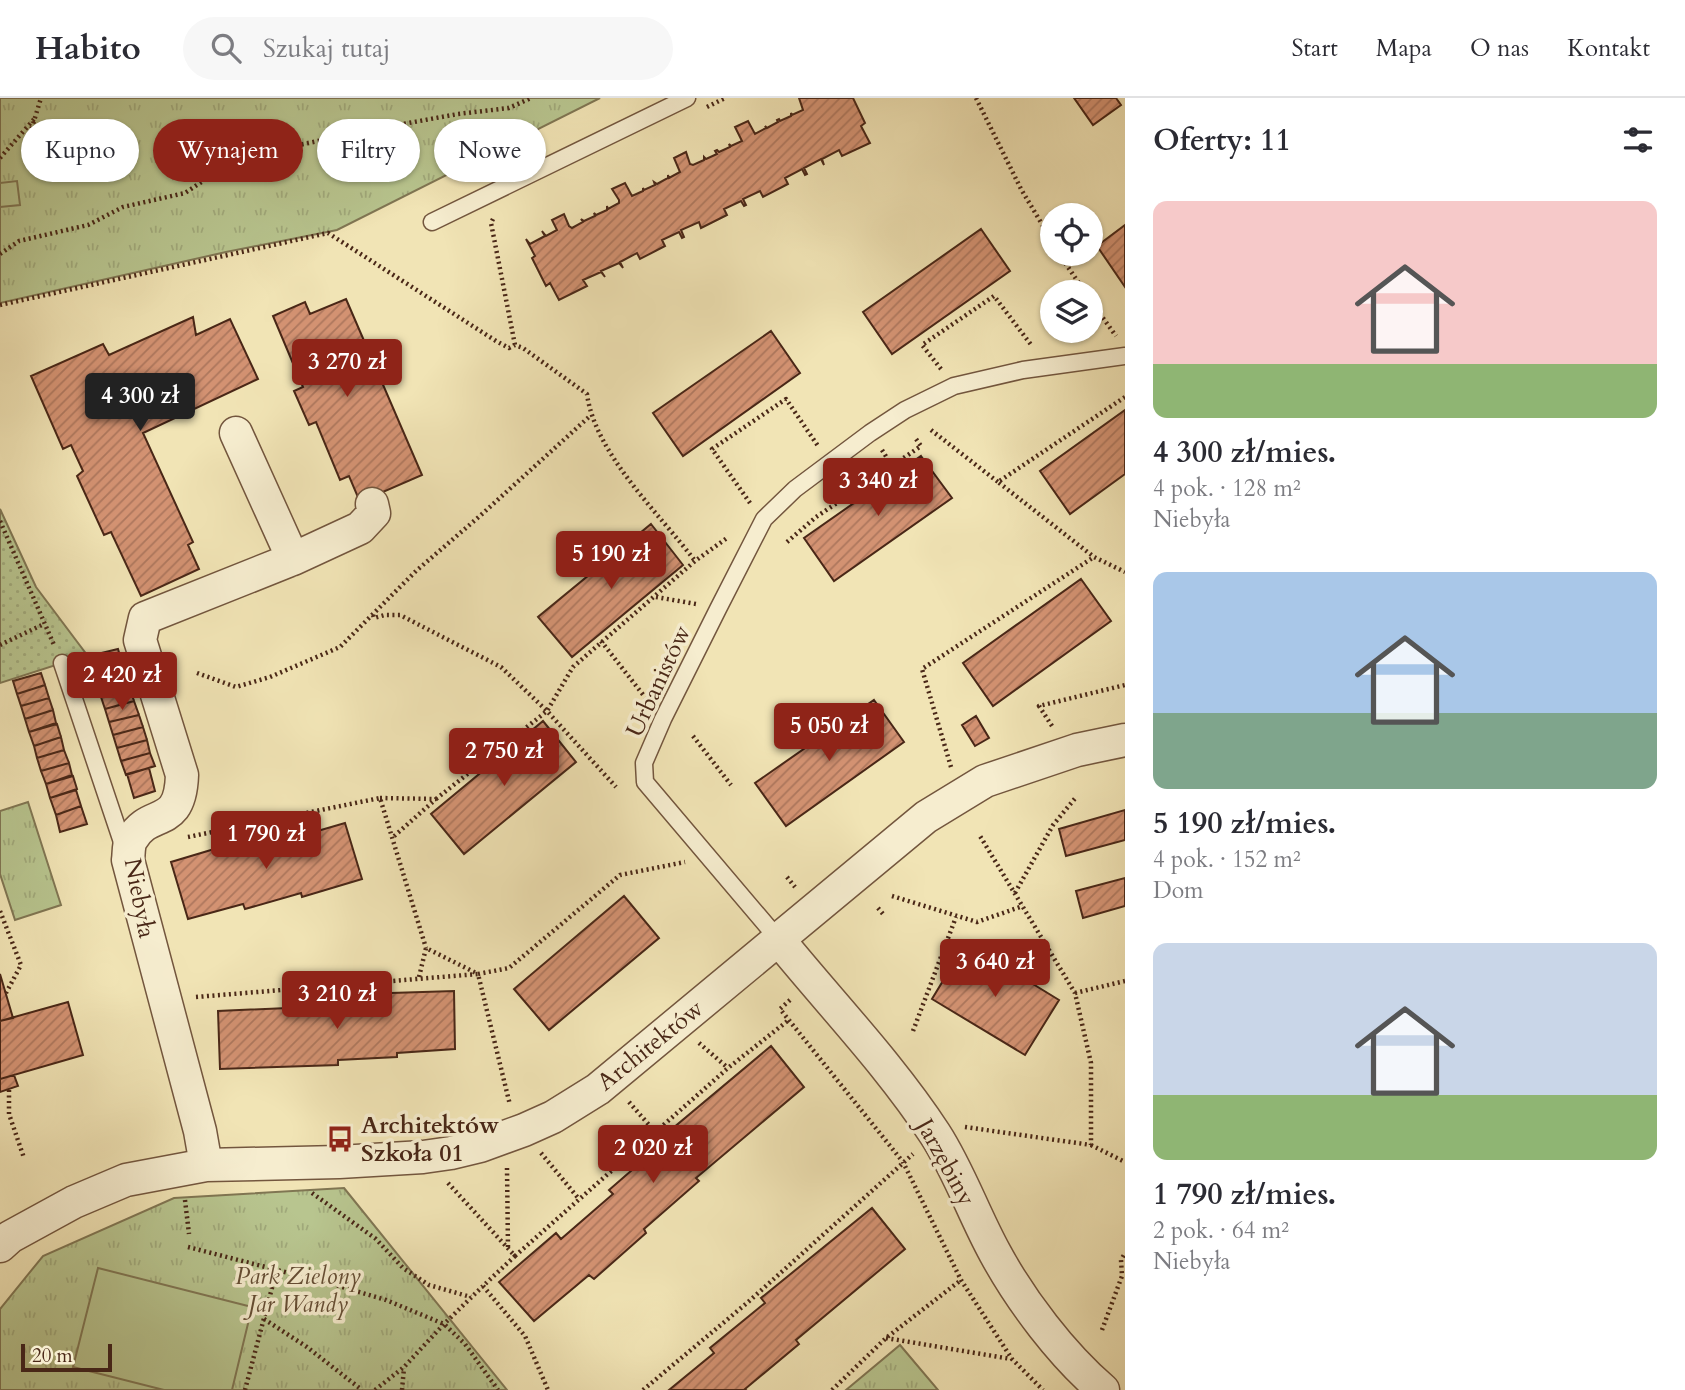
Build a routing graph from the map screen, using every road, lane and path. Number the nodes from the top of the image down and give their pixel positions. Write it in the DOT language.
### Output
graph roads {
  1 [pos="41,98"];
  2 [pos="531,98"];
  3 [pos="687,98"];
  4 [pos="976,98"];
  5 [pos="35,118"];
  6 [pos="0,158"];
  7 [pos="1040,221"];
  8 [pos="432,222"];
  9 [pos="496,242"];
  10 [pos="0,254"];
  11 [pos="0,305"];
  12 [pos="1103,319"];
  13 [pos="1118,340"];
  14 [pos="515,345"];
  15 [pos="1125,356"];
  16 [pos="1048,368"];
  17 [pos="954,386"];
  18 [pos="1125,397"];
  19 [pos="590,416"];
  20 [pos="930,430"];
  21 [pos="236,433"];
  22 [pos="870,433"];
  23 [pos="916,439"];
  24 [pos="829,463"];
  25 [pos="892,466"];
  26 [pos="998,482"];
  27 [pos="372,504"];
  28 [pos="764,519"];
  29 [pos="0,521"];
  30 [pos="729,537"];
  31 [pos="787,542"];
  32 [pos="1094,557"];
  33 [pos="293,559"];
  34 [pos="695,561"];
  35 [pos="1125,572"];
  36 [pos="655,597"];
  37 [pos="718,608"];
  38 [pos="373,614"];
  39 [pos="44,624"];
  40 [pos="601,641"];
  41 [pos="0,645"];
  42 [pos="62,663"];
  43 [pos="197,673"];
  44 [pos="1125,685"];
  45 [pos="547,711"];
  46 [pos="663,719"];
  47 [pos="1057,734"];
  48 [pos="693,736"];
  49 [pos="1125,740"];
  50 [pos="954,774"];
  51 [pos="731,785"];
  52 [pos="616,787"];
  53 [pos="1077,796"];
  54 [pos="380,798"];
  55 [pos="436,799"];
  56 [pos="980,836"];
  57 [pos="186,838"];
  58 [pos="392,838"];
  59 [pos="128,860"];
  60 [pos="696,860"];
  61 [pos="1015,893"];
  62 [pos="892,896"];
  63 [pos="1023,906"];
  64 [pos="878,908"];
  65 [pos="0,911"];
  66 [pos="883,914"];
  67 [pos="956,917"];
  68 [pos="779,940"];
  69 [pos="426,948"];
  70 [pos="478,974"];
  71 [pos="419,977"];
  72 [pos="1125,981"];
  73 [pos="6,993"];
  74 [pos="1075,993"];
  75 [pos="185,998"];
  76 [pos="780,1009"];
  77 [pos="790,1019"];
  78 [pos="913,1031"];
  79 [pos="693,1038"];
  80 [pos="728,1068"];
  81 [pos="9,1090"];
  82 [pos="623,1095"];
  83 [pos="510,1103"];
  84 [pos="991,1130"];
  85 [pos="656,1133"];
  86 [pos="936,1136"];
  87 [pos="1091,1145"];
  88 [pos="536,1147"];
  89 [pos="507,1157"];
  90 [pos="24,1158"];
  91 [pos="902,1162"];
  92 [pos="1125,1162"];
  93 [pos="205,1165"];
  94 [pos="445,1180"];
  95 [pos="184,1191"];
  96 [pos="311,1192"];
  97 [pos="579,1199"];
  98 [pos="189,1234"];
  99 [pos="0,1246"];
  100 [pos="188,1247"];
  101 [pos="508,1249"];
  102 [pos="1125,1253"];
  103 [pos="515,1256"];
  104 [pos="277,1269"];
  105 [pos="961,1280"];
  106 [pos="483,1286"];
  107 [pos="471,1297"];
  108 [pos="264,1319"];
  109 [pos="444,1324"];
  110 [pos="1101,1330"];
  111 [pos="886,1338"];
  112 [pos="1012,1359"];
  113 [pos="404,1367"];
  114 [pos="245,1390"];
  115 [pos="362,1390"];
  116 [pos="375,1390"];
  117 [pos="402,1390"];
  118 [pos="498,1390"];
  119 [pos="548,1390"];
  120 [pos="643,1390"];
  121 [pos="832,1390"];
  122 [pos="1043,1390"];
  123 [pos="1103,1390"];
  1 -- 5 [label="path"];
  2 -- 10 [label="path"];
  3 -- 8 [label="lane"];
  4 -- 7 [label="path"];
  5 -- 6 [label="path"];
  9 -- 14 [label="path"];
  11 -- 14 [label="path"];
  12 -- 13 [label="path"];
  14 -- 19 [label="path"];
  15 -- 16 [label="lane, Urbanistów"];
  16 -- 17 [label="lane, Urbanistów"];
  16 -- 17 [label="path"];
  17 -- 22 [label="lane, Urbanistów"];
  18 -- 26 [label="path"];
  19 -- 34 [label="path"];
  19 -- 38 [label="path"];
  20 -- 26 [label="path"];
  21 -- 33 [label="street"];
  22 -- 24 [label="lane, Urbanistów"];
  22 -- 25 [label="path"];
  23 -- 25 [label="path"];
  24 -- 28 [label="lane, Urbanistów"];
  24 -- 28 [label="path"];
  25 -- 31 [label="path"];
  26 -- 32 [label="path"];
  27 -- 33 [label="street"];
  28 -- 37 [label="lane, Urbanistów"];
  29 -- 39 [label="path"];
  30 -- 34 [label="path"];
  32 -- 35 [label="path"];
  32 -- 50 [label="path"];
  33 -- 59 [label="street, Niebyła"];
  34 -- 36 [label="path"];
  36 -- 37 [label="path"];
  36 -- 40 [label="path"];
  37 -- 46 [label="lane, Urbanistów"];
  38 -- 43 [label="path"];
  38 -- 45 [label="path"];
  39 -- 41 [label="path"];
  39 -- 42 [label="path"];
  40 -- 45 [label="path"];
  40 -- 46 [label="path"];
  42 -- 59 [label="lane"];
  44 -- 47 [label="path"];
  45 -- 52 [label="path"];
  45 -- 55 [label="path"];
  46 -- 68 [label="lane, Urbanistów"];
  48 -- 51 [label="path"];
  49 -- 68 [label="street, Architektów"];
  53 -- 61 [label="path"];
  54 -- 55 [label="path"];
  54 -- 57 [label="path"];
  54 -- 58 [label="path"];
  55 -- 58 [label="path"];
  56 -- 61 [label="path"];
  58 -- 69 [label="path"];
  59 -- 93 [label="street, Niebyła"];
  60 -- 70 [label="path"];
  61 -- 63 [label="path"];
  62 -- 67 [label="path"];
  63 -- 67 [label="path"];
  63 -- 74 [label="path"];
  64 -- 66 [label="path"];
  65 -- 73 [label="path"];
  67 -- 78 [label="path"];
  68 -- 86 [label="street, Jarzębiny"];
  68 -- 93 [label="street, Architektów"];
  69 -- 70 [label="path"];
  69 -- 71 [label="path"];
  70 -- 71 [label="path"];
  70 -- 83 [label="path"];
  71 -- 75 [label="path"];
  72 -- 74 [label="path"];
  74 -- 87 [label="path"];
  76 -- 77 [label="path"];
  77 -- 80 [label="path"];
  77 -- 91 [label="path"];
  79 -- 80 [label="path"];
  80 -- 85 [label="path"];
  81 -- 90 [label="path"];
  82 -- 85 [label="path"];
  84 -- 87 [label="path"];
  85 -- 97 [label="path"];
  86 -- 91 [label="path"];
  86 -- 123 [label="street, Jarzębiny"];
  87 -- 92 [label="path"];
  88 -- 97 [label="path"];
  89 -- 101 [label="path"];
  91 -- 105 [label="path"];
  91 -- 120 [label="path"];
  93 -- 99 [label="street, Architektów"];
  94 -- 101 [label="path"];
  95 -- 98 [label="path"];
  96 -- 107 [label="path"];
  97 -- 103 [label="path"];
  100 -- 104 [label="path"];
  101 -- 103 [label="path"];
  102 -- 110 [label="path"];
  103 -- 106 [label="path"];
  104 -- 108 [label="path"];
  104 -- 109 [label="path"];
  105 -- 111 [label="path"];
  105 -- 112 [label="path"];
  106 -- 107 [label="path"];
  106 -- 119 [label="path"];
  107 -- 109 [label="path"];
  108 -- 114 [label="path"];
  108 -- 115 [label="path"];
  109 -- 113 [label="path"];
  109 -- 118 [label="path"];
  111 -- 112 [label="path"];
  111 -- 121 [label="path"];
  112 -- 122 [label="path"];
  113 -- 116 [label="path"];
  113 -- 117 [label="path"];
}
